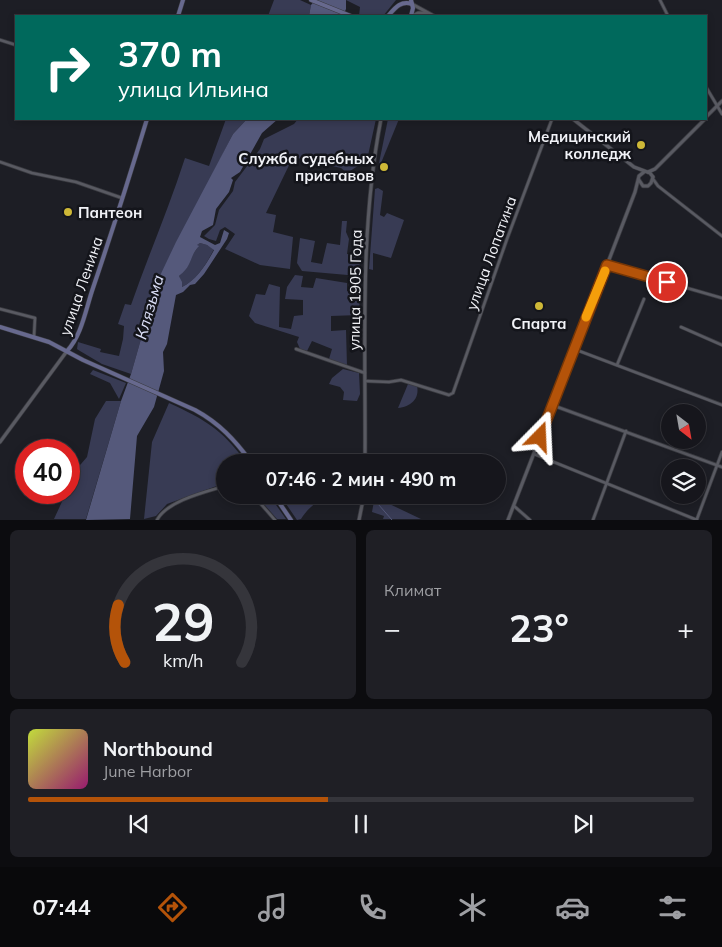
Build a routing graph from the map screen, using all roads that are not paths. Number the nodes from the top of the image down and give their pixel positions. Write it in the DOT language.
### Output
graph roads {
  1 [pos="183,0"];
  2 [pos="311,0"];
  3 [pos="400,0"];
  4 [pos="660,0"];
  5 [pos="412,2"];
  6 [pos="398,5"];
  7 [pos="429,13"];
  8 [pos="178,15"];
  9 [pos="348,15"];
  10 [pos="389,15"];
  11 [pos="411,15"];
  12 [pos="413,15"];
  13 [pos="432,15"];
  14 [pos="668,15"];
  15 [pos="0,40"];
  16 [pos="15,45"];
  17 [pos="707,89"];
  18 [pos="722,101"];
  19 [pos="717,106"];
  20 [pos="722,114"];
  21 [pos="707,117"];
  22 [pos="147,120"];
  23 [pos="381,120"];
  24 [pos="552,120"];
  25 [pos="574,120"];
  26 [pos="704,120"];
  27 [pos="0,162"];
  28 [pos="634,167"];
  29 [pos="655,169"];
  30 [pos="646,172"];
  31 [pos="639,177"];
  32 [pos="653,178"];
  33 [pos="650,185"];
  34 [pos="646,186"];
  35 [pos="658,186"];
  36 [pos="635,192"];
  37 [pos="122,198"];
  38 [pos="722,236"];
  39 [pos="607,265"];
  40 [pos="722,298"];
  41 [pos="644,299"];
  42 [pos="0,309"];
  43 [pos="0,327"];
  44 [pos="681,327"];
  45 [pos="34,336"];
  46 [pos="722,345"];
  47 [pos="296,349"];
  48 [pos="574,349"];
  49 [pos="67,351"];
  50 [pos="616,365"];
  51 [pos="365,373"];
  52 [pos="365,381"];
  53 [pos="552,405"];
  54 [pos="722,405"];
  55 [pos="626,431"];
  56 [pos="0,442"];
  57 [pos="722,452"];
  58 [pos="245,454"];
  59 [pos="365,454"];
  60 [pos="534,454"];
  61 [pos="717,464"];
  62 [pos="722,467"];
  63 [pos="607,484"];
  64 [pos="216,489"];
  65 [pos="261,504"];
  66 [pos="280,504"];
  67 [pos="362,504"];
  68 [pos="514,506"];
  69 [pos="697,519"];
  70 [pos="157,520"];
  71 [pos="275,520"];
  72 [pos="291,520"];
  73 [pos="359,520"];
  74 [pos="508,520"];
  75 [pos="530,520"];
  76 [pos="593,520"];
  1 -- 8 [label="main road"];
  2 -- 9 [label="main road"];
  3 -- 6 [label="main road"];
  4 -- 14 [label="street"];
  5 -- 6 [label="main road"];
  5 -- 7 [label="street"];
  5 -- 11 [label="main road"];
  6 -- 10 [label="main road"];
  7 -- 12 [label="street"];
  7 -- 13 [label="street"];
  15 -- 16 [label="street"];
  17 -- 19 [label="street"];
  18 -- 19 [label="street"];
  19 -- 20 [label="street"];
  19 -- 21 [label="street"];
  22 -- 37 [label="main road, улица Ленина"];
  23 -- 51 [label="street, улица 1905 Года"];
  24 -- 52 [label="street, улица Лопатина"];
  25 -- 28 [label="street"];
  26 -- 29 [label="street"];
  27 -- 37 [label="street"];
  28 -- 30 [label="street"];
  28 -- 31 [label="street"];
  29 -- 30 [label="street"];
  29 -- 32 [label="street"];
  30 -- 31 [label="street"];
  30 -- 32 [label="street"];
  31 -- 34 [label="street"];
  31 -- 36 [label="street"];
  32 -- 33 [label="street"];
  32 -- 35 [label="street"];
  33 -- 34 [label="street"];
  33 -- 35 [label="street"];
  34 -- 36 [label="street"];
  35 -- 38 [label="street"];
  36 -- 39 [label="street"];
  37 -- 49 [label="main road, улица Ленина"];
  39 -- 40 [label="street"];
  39 -- 48 [label="street"];
  41 -- 50 [label="street"];
  42 -- 45 [label="street"];
  43 -- 45 [label="main road"];
  44 -- 46 [label="street"];
  45 -- 49 [label="main road"];
  47 -- 51 [label="street"];
  48 -- 50 [label="street"];
  48 -- 53 [label="street"];
  49 -- 56 [label="street, улица Ленина"];
  49 -- 58 [label="main road"];
  50 -- 54 [label="street"];
  51 -- 52 [label="street, улица 1905 Года"];
  52 -- 59 [label="street, улица 1905 Года"];
  53 -- 55 [label="street"];
  53 -- 60 [label="street"];
  55 -- 61 [label="street"];
  55 -- 63 [label="street"];
  57 -- 61 [label="street"];
  60 -- 63 [label="street"];
  60 -- 68 [label="street"];
  61 -- 62 [label="street"];
  61 -- 69 [label="street"];
  63 -- 69 [label="street"];
  63 -- 76 [label="street"];
  64 -- 70 [label="street"];
  65 -- 71 [label="street"];
  66 -- 72 [label="main road"];
  67 -- 73 [label="street"];
  68 -- 74 [label="street"];
  68 -- 75 [label="street"];
}
